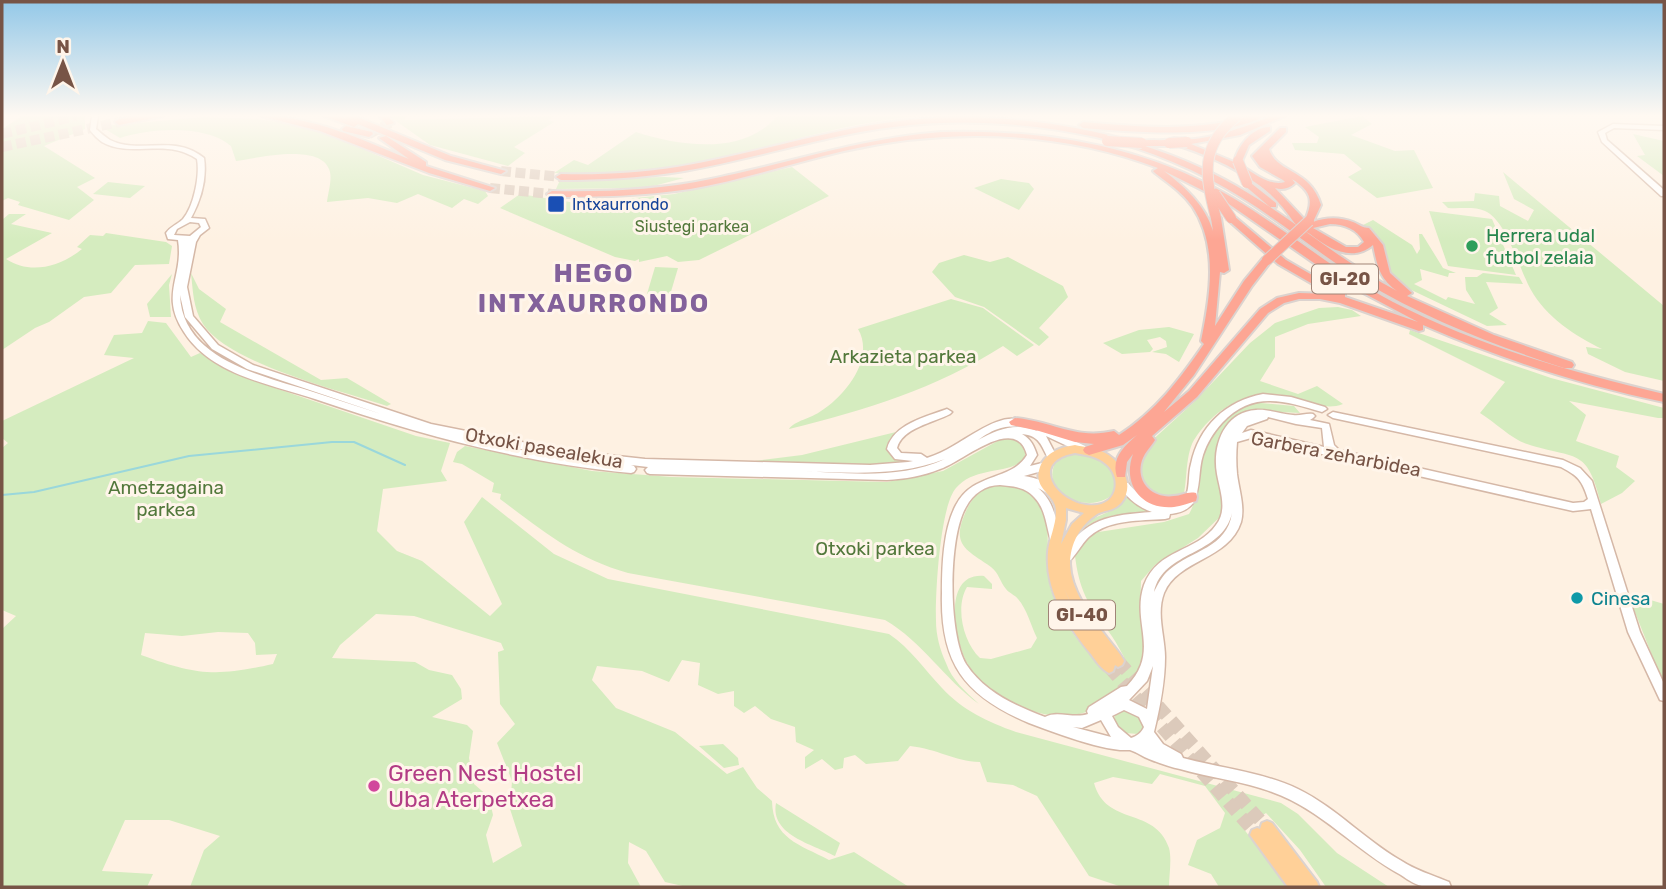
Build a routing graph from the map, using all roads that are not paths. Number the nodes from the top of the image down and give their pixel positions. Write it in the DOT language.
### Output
graph roads {
  1 [pos="199,157"];
  2 [pos="205,157"];
  3 [pos="393,157"];
  4 [pos="413,157"];
  5 [pos="451,157"];
  6 [pos="743,157"];
  7 [pos="812,157"];
  8 [pos="1127,157"];
  9 [pos="1135,157"];
  10 [pos="1168,157"];
  11 [pos="1207,157"];
  12 [pos="1218,157"];
  13 [pos="1239,157"];
  14 [pos="1257,157"];
  15 [pos="1269,157"];
  16 [pos="1623,157"];
  17 [pos="501,171"];
  18 [pos="561,177"];
  19 [pos="455,180"];
  20 [pos="1205,181"];
  21 [pos="1252,181"];
  22 [pos="1227,185"];
  23 [pos="490,188"];
  24 [pos="552,194"];
  25 [pos="1664,194"];
  26 [pos="1270,203"];
  27 [pos="198,220"];
  28 [pos="184,222"];
  29 [pos="1308,223"];
  30 [pos="197,236"];
  31 [pos="181,239"];
  32 [pos="1270,262"];
  33 [pos="1418,302"];
  34 [pos="1387,315"];
  35 [pos="1207,342"];
  36 [pos="1500,352"];
  37 [pos="1536,355"];
  38 [pos="1199,361"];
  39 [pos="1664,391"];
  40 [pos="1193,394"];
  41 [pos="1664,398"];
  42 [pos="1250,400"];
  43 [pos="1298,406"];
  44 [pos="1322,409"];
  45 [pos="1174,411"];
  46 [pos="947,412"];
  47 [pos="1284,415"];
  48 [pos="1310,415"];
  49 [pos="1333,415"];
  50 [pos="1015,422"];
  51 [pos="1324,426"];
  52 [pos="1134,429"];
  53 [pos="997,434"];
  54 [pos="1233,440"];
  55 [pos="1085,450"];
  56 [pos="1339,454"];
  57 [pos="942,456"];
  58 [pos="1049,461"];
  59 [pos="1002,475"];
  60 [pos="1123,480"];
  61 [pos="986,481"];
  62 [pos="1054,495"];
  63 [pos="1593,500"];
  64 [pos="1188,502"];
  65 [pos="1095,510"];
  66 [pos="1056,543"];
  67 [pos="1065,561"];
  68 [pos="1130,689"];
  69 [pos="1664,696"];
  70 [pos="1114,706"];
  71 [pos="1039,719"];
  72 [pos="1067,721"];
  73 [pos="1149,730"];
  74 [pos="1130,744"];
  75 [pos="1184,762"];
  76 [pos="1297,887"];
  77 [pos="1312,887"];
  78 [pos="1444,887"];
  1 -- 28 [label="street"];
  2 -- 27 [label="street"];
  3 -- 19 [label="highway"];
  4 -- 19 [label="highway"];
  5 -- 17 [label="highway"];
  6 -- 18 [label="highway, GI-20"];
  7 -- 24 [label="highway, GI-20"];
  8 -- 35 [label="highway"];
  9 -- 20 [label="highway, GI-20"];
  10 -- 22 [label="highway, GI-20"];
  11 -- 20 [label="highway, bridge"];
  12 -- 21 [label="highway"];
  13 -- 21 [label="highway, bridge"];
  14 -- 21 [label="highway"];
  15 -- 29 [label="highway"];
  16 -- 25 [label="street"];
  19 -- 23 [label="highway"];
  20 -- 34 [label="highway, bridge"];
  20 -- 35 [label="highway, bridge"];
  20 -- 36 [label="highway, GI-20"];
  21 -- 26 [label="highway"];
  21 -- 29 [label="highway"];
  22 -- 37 [label="highway, GI-20"];
  26 -- 29 [label="highway"];
  26 -- 33 [label="highway"];
  27 -- 28 [label="street"];
  27 -- 30 [label="street, Otxoki pasealekua"];
  28 -- 31 [label="street, Otxoki pasealekua"];
  29 -- 29 [label="highway"];
  29 -- 32 [label="highway"];
  29 -- 33 [label="highway"];
  30 -- 31 [label="street"];
  30 -- 57 [label="street, Otxoki pasealekua"];
  31 -- 53 [label="street, Otxoki pasealekua"];
  32 -- 38 [label="highway"];
  32 -- 45 [label="highway"];
  33 -- 37 [label="highway"];
  34 -- 36 [label="highway"];
  34 -- 40 [label="highway"];
  35 -- 38 [label="highway"];
  36 -- 41 [label="highway, GI-20"];
  37 -- 39 [label="highway, GI-20"];
  38 -- 52 [label="highway"];
  40 -- 45 [label="highway"];
  40 -- 64 [label="highway"];
  42 -- 43 [label="street"];
  42 -- 44 [label="street, Garbera zeharbidea"];
  42 -- 64 [label="street, Garbera zeharbidea"];
  43 -- 47 [label="street"];
  43 -- 48 [label="street"];
  44 -- 48 [label="street, Garbera zeharbidea"];
  44 -- 49 [label="street, Garbera zeharbidea"];
  45 -- 60 [label="highway"];
  46 -- 57 [label="street"];
  47 -- 48 [label="street"];
  47 -- 68 [label="street"];
  48 -- 51 [label="street, Garbera zeharbidea"];
  49 -- 51 [label="street, Garbera zeharbidea"];
  49 -- 63 [label="street, Garbera zeharbidea"];
  50 -- 52 [label="highway"];
  50 -- 55 [label="street"];
  50 -- 57 [label="street, Otxoki pasealekua"];
  51 -- 54 [label="street"];
  51 -- 56 [label="street"];
  52 -- 55 [label="highway"];
  53 -- 58 [label="street, Otxoki pasealekua"];
  53 -- 59 [label="street"];
  54 -- 56 [label="street, Garbera zeharbidea"];
  54 -- 73 [label="street, Garbera zeharbidea"];
  55 -- 58 [label="main road"];
  55 -- 60 [label="main road"];
  56 -- 63 [label="street, Garbera zeharbidea"];
  58 -- 59 [label="street"];
  58 -- 62 [label="main road"];
  59 -- 61 [label="street"];
  60 -- 64 [label="street"];
  60 -- 65 [label="main road"];
  61 -- 62 [label="street"];
  61 -- 66 [label="street"];
  61 -- 71 [label="street"];
  62 -- 65 [label="main road"];
  62 -- 66 [label="main road, GI-40"];
  63 -- 69 [label="street, Garbera zeharbidea"];
  64 -- 67 [label="street"];
  65 -- 67 [label="main road, GI-40"];
  66 -- 67 [label="main road, GI-40"];
  68 -- 70 [label="street"];
  68 -- 72 [label="street"];
  70 -- 72 [label="street"];
  70 -- 73 [label="street"];
  70 -- 74 [label="street"];
  71 -- 72 [label="street"];
  71 -- 74 [label="street"];
  73 -- 74 [label="street"];
  73 -- 75 [label="street"];
  74 -- 75 [label="street"];
  75 -- 78 [label="street"];
  76 -- 77 [label="main road"];
}
